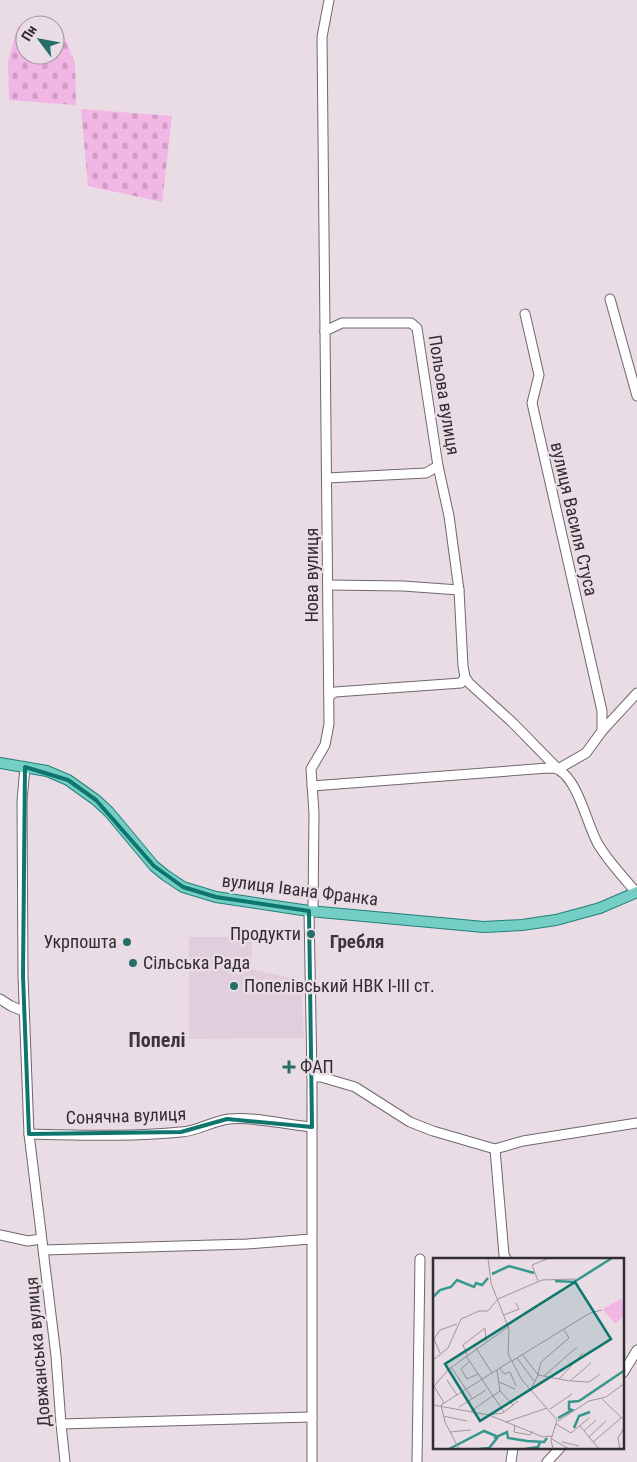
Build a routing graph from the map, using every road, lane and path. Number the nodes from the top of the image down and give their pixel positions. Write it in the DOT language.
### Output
graph roads {
  1 [pos="329,0"];
  2 [pos="610,299"];
  3 [pos="525,314"];
  4 [pos="325,330"];
  5 [pos="637,396"];
  6 [pos="438,466"];
  7 [pos="327,478"];
  8 [pos="328,586"];
  9 [pos="459,590"];
  10 [pos="465,681"];
  11 [pos="637,693"];
  12 [pos="329,696"];
  13 [pos="602,731"];
  14 [pos="0,763"];
  15 [pos="25,766"];
  16 [pos="558,769"];
  17 [pos="312,786"];
  18 [pos="636,892"];
  19 [pos="311,911"];
  20 [pos="0,999"];
  21 [pos="24,1011"];
  22 [pos="312,1076"];
  23 [pos="637,1123"];
  24 [pos="312,1127"];
  25 [pos="28,1134"];
  26 [pos="495,1149"];
  27 [pos="0,1235"];
  28 [pos="41,1239"];
  29 [pos="311,1240"];
  30 [pos="44,1250"];
  31 [pos="505,1258"];
  32 [pos="420,1259"];
  33 [pos="637,1350"];
  34 [pos="634,1359"];
  35 [pos="624,1372"];
  36 [pos="312,1418"];
  37 [pos="61,1424"];
  38 [pos="558,1450"];
  39 [pos="65,1462"];
  40 [pos="312,1462"];
  41 [pos="418,1462"];
  42 [pos="547,1462"];
  1 -- 4 [label="street, Нова вулиця"];
  2 -- 5 [label="street"];
  3 -- 13 [label="street, вулиця Василя Стуса"];
  4 -- 6 [label="street, Польова вулиця"];
  4 -- 7 [label="street, Нова вулиця"];
  6 -- 7 [label="street, Польова вулиця"];
  6 -- 9 [label="street, Польова вулиця"];
  7 -- 8 [label="street, Нова вулиця"];
  8 -- 9 [label="street"];
  8 -- 12 [label="street, Нова вулиця"];
  9 -- 10 [label="street, Польова вулиця"];
  10 -- 12 [label="street"];
  10 -- 16 [label="street"];
  11 -- 13 [label="street"];
  12 -- 17 [label="street, Нова вулиця"];
  13 -- 16 [label="street"];
  14 -- 15 [label="main road, вулиця Івана Франка"];
  15 -- 19 [label="main road, вулиця Івана Франка"];
  15 -- 21 [label="street, Довжанська вулиця"];
  16 -- 17 [label="street"];
  16 -- 18 [label="street"];
  17 -- 19 [label="street, Нова вулиця"];
  18 -- 19 [label="main road, вулиця Івана Франка"];
  19 -- 22 [label="street"];
  20 -- 21 [label="street"];
  21 -- 25 [label="street, Довжанська вулиця"];
  22 -- 24 [label="street"];
  22 -- 26 [label="street"];
  23 -- 26 [label="street"];
  24 -- 25 [label="street, Сонячна вулиця"];
  24 -- 29 [label="street"];
  25 -- 28 [label="street, Довжанська вулиця"];
  26 -- 31 [label="street"];
  27 -- 28 [label="street"];
  28 -- 30 [label="street, Довжанська вулиця"];
  29 -- 30 [label="street"];
  29 -- 36 [label="street"];
  30 -- 37 [label="street, Довжанська вулиця"];
  32 -- 41 [label="street"];
  33 -- 34 [label="street"];
  34 -- 35 [label="street"];
  36 -- 37 [label="street"];
  36 -- 40 [label="street"];
  37 -- 39 [label="street, Довжанська вулиця"];
  38 -- 42 [label="street"];
}
